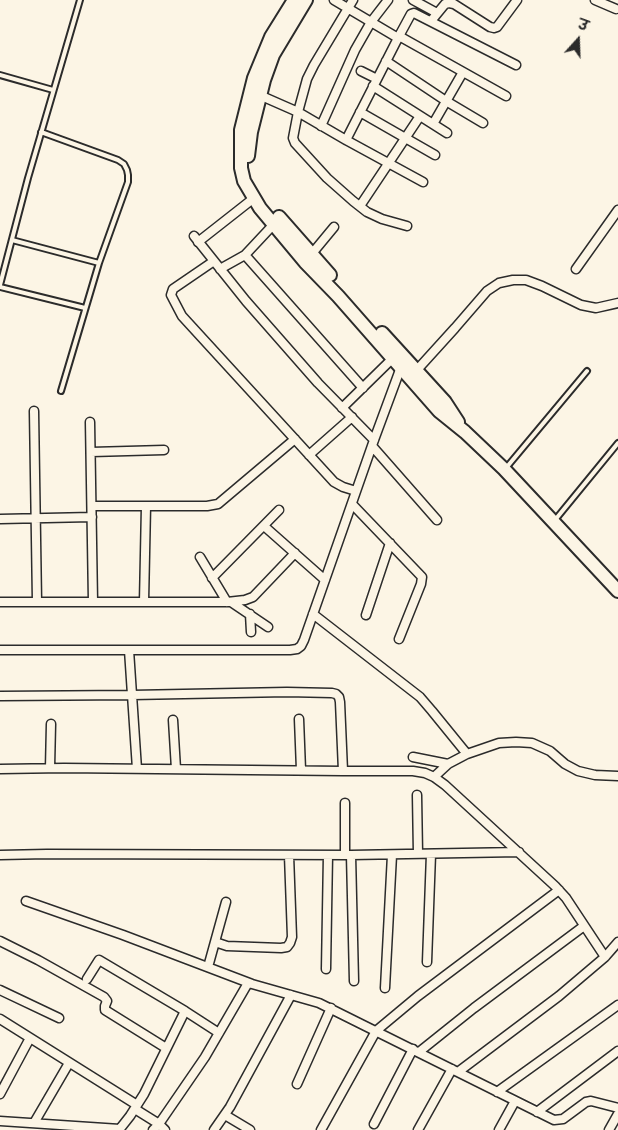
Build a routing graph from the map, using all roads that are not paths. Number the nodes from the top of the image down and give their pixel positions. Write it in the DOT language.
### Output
graph roads {
  1 [pos="80,0"];
  2 [pos="294,0"];
  3 [pos="306,0"];
  4 [pos="334,0"];
  5 [pos="353,0"];
  6 [pos="388,0"];
  7 [pos="413,0"];
  8 [pos="517,0"];
  9 [pos="595,0"];
  10 [pos="348,8"];
  11 [pos="616,9"];
  12 [pos="437,13"];
  13 [pos="431,21"];
  14 [pos="371,22"];
  15 [pos="398,37"];
  16 [pos="386,61"];
  17 [pos="516,65"];
  18 [pos="361,71"];
  19 [pos="463,72"];
  20 [pos="0,75"];
  21 [pos="375,83"];
  22 [pos="53,90"];
  23 [pos="256,94"];
  24 [pos="506,96"];
  25 [pos="446,101"];
  26 [pos="298,112"];
  27 [pos="360,112"];
  28 [pos="420,116"];
  29 [pos="483,123"];
  30 [pos="433,124"];
  31 [pos="320,126"];
  32 [pos="41,132"];
  33 [pos="448,133"];
  34 [pos="406,138"];
  35 [pos="346,140"];
  36 [pos="435,155"];
  37 [pos="389,163"];
  38 [pos="423,182"];
  39 [pos="254,198"];
  40 [pos="360,206"];
  41 [pos="618,210"];
  42 [pos="274,224"];
  43 [pos="408,226"];
  44 [pos="334,227"];
  45 [pos="12,240"];
  46 [pos="245,255"];
  47 [pos="308,258"];
  48 [pos="214,261"];
  49 [pos="99,264"];
  50 [pos="220,269"];
  51 [pos="576,269"];
  52 [pos="2,274"];
  53 [pos="0,286"];
  54 [pos="618,303"];
  55 [pos="85,308"];
  56 [pos="397,363"];
  57 [pos="416,371"];
  58 [pos="586,371"];
  59 [pos="362,388"];
  60 [pos="61,391"];
  61 [pos="342,408"];
  62 [pos="34,411"];
  63 [pos="352,417"];
  64 [pos="90,422"];
  65 [pos="465,432"];
  66 [pos="295,439"];
  67 [pos="373,443"];
  68 [pos="618,443"];
  69 [pos="164,450"];
  70 [pos="91,452"];
  71 [pos="310,455"];
  72 [pos="504,469"];
  73 [pos="356,491"];
  74 [pos="352,504"];
  75 [pos="92,506"];
  76 [pos="146,506"];
  77 [pos="279,510"];
  78 [pos="92,517"];
  79 [pos="36,518"];
  80 [pos="0,519"];
  81 [pos="437,520"];
  82 [pos="553,522"];
  83 [pos="264,526"];
  84 [pos="390,543"];
  85 [pos="295,554"];
  86 [pos="200,557"];
  87 [pos="212,578"];
  88 [pos="325,580"];
  89 [pos="618,591"];
  90 [pos="0,602"];
  91 [pos="37,602"];
  92 [pos="94,602"];
  93 [pos="144,602"];
  94 [pos="229,602"];
  95 [pos="250,614"];
  96 [pos="313,614"];
  97 [pos="366,615"];
  98 [pos="268,627"];
  99 [pos="251,632"];
  100 [pos="399,639"];
  101 [pos="0,650"];
  102 [pos="129,650"];
  103 [pos="132,695"];
  104 [pos="0,696"];
  105 [pos="299,719"];
  106 [pos="173,720"];
  107 [pos="51,724"];
  108 [pos="467,754"];
  109 [pos="413,757"];
  110 [pos="448,764"];
  111 [pos="50,768"];
  112 [pos="0,769"];
  113 [pos="137,769"];
  114 [pos="176,769"];
  115 [pos="301,770"];
  116 [pos="343,770"];
  117 [pos="434,776"];
  118 [pos="618,776"];
  119 [pos="417,795"];
  120 [pos="345,802"];
  121 [pos="519,852"];
  122 [pos="418,854"];
  123 [pos="431,854"];
  124 [pos="0,855"];
  125 [pos="290,855"];
  126 [pos="328,855"];
  127 [pos="348,855"];
  128 [pos="392,855"];
  129 [pos="559,890"];
  130 [pos="26,901"];
  131 [pos="226,902"];
  132 [pos="584,926"];
  133 [pos="0,941"];
  134 [pos="215,942"];
  135 [pos="618,942"];
  136 [pos="605,957"];
  137 [pos="427,962"];
  138 [pos="208,967"];
  139 [pos="326,969"];
  140 [pos="87,979"];
  141 [pos="354,981"];
  142 [pos="248,983"];
  143 [pos="385,988"];
  144 [pos="0,990"];
  145 [pos="291,995"];
  146 [pos="618,1006"];
  147 [pos="332,1008"];
  148 [pos="186,1011"];
  149 [pos="59,1018"];
  150 [pos="0,1019"];
  151 [pos="376,1031"];
  152 [pos="219,1033"];
  153 [pos="30,1038"];
  154 [pos="166,1048"];
  155 [pos="416,1051"];
  156 [pos="618,1051"];
  157 [pos="69,1063"];
  158 [pos="455,1070"];
  159 [pos="4,1077"];
  160 [pos="297,1084"];
  161 [pos="497,1092"];
  162 [pos="0,1094"];
  163 [pos="515,1101"];
  164 [pos="136,1107"];
  165 [pos="618,1108"];
  166 [pos="537,1112"];
  167 [pos="618,1114"];
  168 [pos="225,1116"];
  169 [pos="0,1121"];
  170 [pos="34,1123"];
  171 [pos="159,1124"];
  172 [pos="374,1124"];
  173 [pos="59,1128"];
  174 [pos="120,1130"];
  175 [pos="152,1130"];
  176 [pos="165,1130"];
  177 [pos="214,1130"];
  178 [pos="250,1130"];
  179 [pos="321,1130"];
  180 [pos="418,1130"];
  181 [pos="499,1130"];
  182 [pos="610,1130"];
  1 -- 22 [label="lane"];
  2 -- 23 [label="main road"];
  3 -- 23 [label="main road"];
  4 -- 10 [label="street"];
  5 -- 10 [label="street"];
  6 -- 14 [label="street"];
  7 -- 12 [label="street"];
  8 -- 12 [label="street"];
  9 -- 11 [label="street"];
  10 -- 14 [label="street"];
  10 -- 26 [label="street"];
  12 -- 13 [label="street"];
  13 -- 15 [label="street"];
  13 -- 17 [label="street"];
  14 -- 15 [label="street"];
  14 -- 31 [label="street"];
  15 -- 16 [label="street"];
  15 -- 19 [label="street"];
  16 -- 21 [label="street"];
  16 -- 25 [label="street"];
  18 -- 21 [label="street"];
  19 -- 24 [label="street"];
  19 -- 25 [label="street"];
  20 -- 22 [label="lane"];
  21 -- 27 [label="street"];
  21 -- 28 [label="street"];
  22 -- 32 [label="lane"];
  23 -- 26 [label="street"];
  23 -- 39 [label="main road"];
  23 -- 47 [label="main road"];
  25 -- 29 [label="street"];
  25 -- 30 [label="street"];
  26 -- 31 [label="street"];
  26 -- 40 [label="street"];
  27 -- 34 [label="street"];
  27 -- 35 [label="street"];
  28 -- 30 [label="street"];
  28 -- 34 [label="street"];
  30 -- 33 [label="street"];
  31 -- 35 [label="street"];
  32 -- 45 [label="lane"];
  32 -- 49 [label="lane"];
  34 -- 36 [label="street"];
  34 -- 37 [label="street"];
  35 -- 37 [label="street"];
  37 -- 38 [label="street"];
  37 -- 40 [label="street"];
  39 -- 42 [label="main road"];
  39 -- 48 [label="street"];
  40 -- 43 [label="street"];
  41 -- 51 [label="street"];
  42 -- 46 [label="street"];
  42 -- 47 [label="main road"];
  44 -- 47 [label="street"];
  45 -- 49 [label="lane"];
  45 -- 52 [label="lane"];
  46 -- 50 [label="street"];
  46 -- 59 [label="street"];
  47 -- 56 [label="main road"];
  47 -- 57 [label="main road"];
  48 -- 50 [label="street"];
  48 -- 66 [label="street"];
  49 -- 55 [label="lane"];
  50 -- 61 [label="street"];
  52 -- 53 [label="lane"];
  53 -- 55 [label="lane"];
  54 -- 57 [label="street"];
  55 -- 60 [label="lane"];
  56 -- 59 [label="street"];
  56 -- 65 [label="main road"];
  56 -- 67 [label="street"];
  57 -- 65 [label="main road"];
  58 -- 72 [label="lane"];
  59 -- 61 [label="street"];
  61 -- 63 [label="street"];
  62 -- 79 [label="street"];
  63 -- 67 [label="street"];
  63 -- 71 [label="street"];
  64 -- 70 [label="street"];
  65 -- 72 [label="main road"];
  66 -- 71 [label="street"];
  66 -- 76 [label="street"];
  67 -- 73 [label="street"];
  67 -- 81 [label="street"];
  68 -- 82 [label="lane"];
  69 -- 70 [label="street"];
  70 -- 75 [label="street"];
  71 -- 73 [label="street"];
  72 -- 82 [label="main road"];
  73 -- 74 [label="street"];
  74 -- 84 [label="street"];
  74 -- 88 [label="street"];
  75 -- 76 [label="street"];
  75 -- 78 [label="street"];
  76 -- 93 [label="street"];
  77 -- 83 [label="street"];
  78 -- 79 [label="street"];
  78 -- 92 [label="street"];
  79 -- 80 [label="street"];
  79 -- 91 [label="street"];
  82 -- 89 [label="main road"];
  83 -- 85 [label="street"];
  83 -- 87 [label="street"];
  84 -- 97 [label="street"];
  84 -- 100 [label="street"];
  85 -- 88 [label="street"];
  85 -- 94 [label="street"];
  86 -- 87 [label="street"];
  87 -- 94 [label="street"];
  88 -- 96 [label="street"];
  90 -- 91 [label="street"];
  91 -- 92 [label="street"];
  92 -- 93 [label="street"];
  93 -- 94 [label="street"];
  94 -- 95 [label="street"];
  95 -- 98 [label="street"];
  95 -- 99 [label="street"];
  96 -- 102 [label="street"];
  96 -- 108 [label="street"];
  101 -- 102 [label="street"];
  102 -- 103 [label="street"];
  103 -- 104 [label="street"];
  103 -- 113 [label="street"];
  103 -- 116 [label="street"];
  105 -- 115 [label="street"];
  106 -- 114 [label="street"];
  107 -- 111 [label="street"];
  108 -- 110 [label="street"];
  108 -- 118 [label="street"];
  109 -- 110 [label="street"];
  110 -- 117 [label="street"];
  111 -- 112 [label="street"];
  111 -- 113 [label="street"];
  113 -- 114 [label="street"];
  114 -- 115 [label="street"];
  115 -- 116 [label="street"];
  116 -- 117 [label="street"];
  117 -- 121 [label="street"];
  119 -- 122 [label="street"];
  120 -- 127 [label="street"];
  121 -- 123 [label="street"];
  121 -- 129 [label="street"];
  122 -- 123 [label="street"];
  122 -- 128 [label="street"];
  123 -- 137 [label="street"];
  124 -- 125 [label="street"];
  125 -- 126 [label="street"];
  125 -- 134 [label="street"];
  126 -- 127 [label="street"];
  126 -- 139 [label="street"];
  127 -- 128 [label="street"];
  127 -- 141 [label="street"];
  128 -- 143 [label="street"];
  129 -- 132 [label="street"];
  129 -- 151 [label="street"];
  130 -- 138 [label="street"];
  131 -- 134 [label="street"];
  132 -- 136 [label="street"];
  132 -- 155 [label="street"];
  133 -- 154 [label="street"];
  134 -- 138 [label="street"];
  135 -- 136 [label="street"];
  136 -- 158 [label="street"];
  138 -- 142 [label="street"];
  140 -- 148 [label="street"];
  142 -- 145 [label="street"];
  142 -- 152 [label="street"];
  144 -- 149 [label="street"];
  145 -- 147 [label="street"];
  145 -- 168 [label="street"];
  146 -- 161 [label="street"];
  147 -- 151 [label="street"];
  147 -- 160 [label="street"];
  148 -- 152 [label="street"];
  148 -- 154 [label="street"];
  150 -- 153 [label="street"];
  151 -- 155 [label="street"];
  151 -- 179 [label="street"];
  152 -- 171 [label="street"];
  153 -- 157 [label="street"];
  153 -- 159 [label="street"];
  154 -- 164 [label="street"];
  155 -- 158 [label="street"];
  155 -- 172 [label="street"];
  156 -- 166 [label="street"];
  157 -- 164 [label="street"];
  157 -- 170 [label="street"];
  158 -- 161 [label="street"];
  158 -- 180 [label="street"];
  159 -- 162 [label="street"];
  161 -- 163 [label="street"];
  163 -- 166 [label="street"];
  163 -- 181 [label="street"];
  164 -- 171 [label="street"];
  164 -- 174 [label="street"];
  165 -- 166 [label="street"];
  167 -- 182 [label="street"];
  168 -- 177 [label="street"];
  168 -- 178 [label="street"];
  169 -- 170 [label="street"];
  170 -- 173 [label="street"];
  171 -- 175 [label="street"];
  171 -- 176 [label="street"];
  173 -- 174 [label="street"];
}
